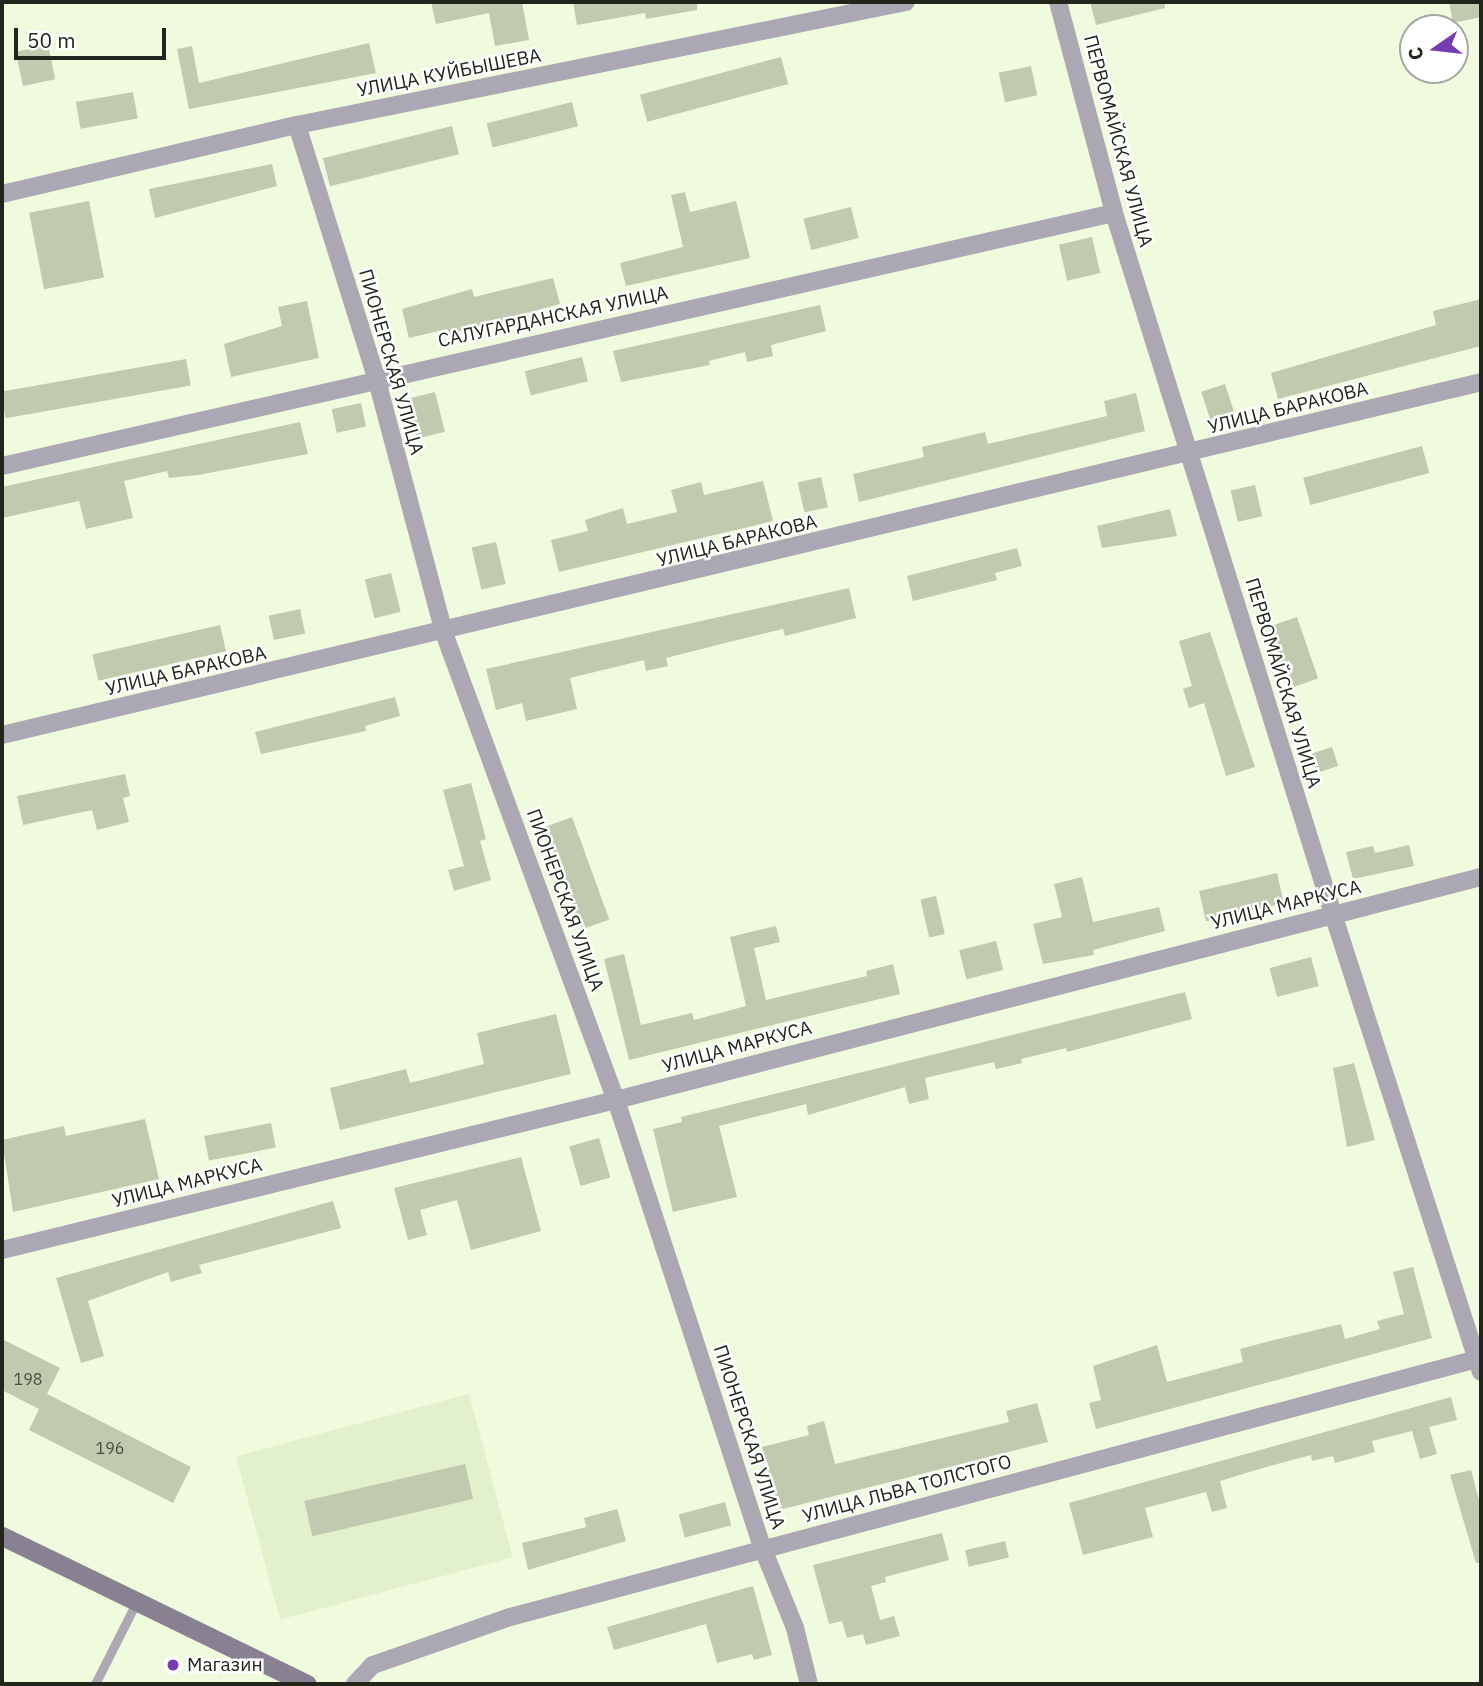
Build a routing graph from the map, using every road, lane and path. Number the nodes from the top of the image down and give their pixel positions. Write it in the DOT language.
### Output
graph roads {
  1 [pos="906,2"];
  2 [pos="1058,2"];
  3 [pos="297,125"];
  4 [pos="2,194"];
  5 [pos="1114,213"];
  6 [pos="376,377"];
  7 [pos="1481,382"];
  8 [pos="1189,454"];
  9 [pos="2,466"];
  10 [pos="444,633"];
  11 [pos="2,735"];
  12 [pos="1481,877"];
  13 [pos="1333,914"];
  14 [pos="616,1100"];
  15 [pos="2,1250"];
  16 [pos="1480,1363"];
  17 [pos="2,1536"];
  18 [pos="764,1549"];
  19 [pos="136,1603"];
  20 [pos="95,1684"];
  21 [pos="307,1684"];
  22 [pos="355,1684"];
  23 [pos="809,1684"];
  1 -- 3 [label="street, УЛИЦА КУЙБЫШЕВА"];
  2 -- 5 [label="street, ПЕРВОМАЙСКАЯ УЛИЦА"];
  3 -- 4 [label="street, УЛИЦА КУЙБЫШЕВА"];
  3 -- 6 [label="street, ПИОНЕРСКАЯ УЛИЦА"];
  5 -- 6 [label="street, САЛУГАРДАНСКАЯ УЛИЦА"];
  5 -- 8 [label="street, ПЕРВОМАЙСКАЯ УЛИЦА"];
  6 -- 9 [label="street, САЛУГАРДАНСКАЯ УЛИЦА"];
  6 -- 10 [label="street, ПИОНЕРСКАЯ УЛИЦА"];
  7 -- 8 [label="street, УЛИЦА БАРАКОВА"];
  8 -- 10 [label="street, УЛИЦА БАРАКОВА"];
  8 -- 13 [label="street, ПЕРВОМАЙСКАЯ УЛИЦА"];
  10 -- 11 [label="street, УЛИЦА БАРАКОВА"];
  10 -- 14 [label="street, ПИОНЕРСКАЯ УЛИЦА"];
  12 -- 13 [label="street, УЛИЦА МАРКУСА"];
  13 -- 14 [label="street, УЛИЦА МАРКУСА"];
  13 -- 16 [label="street, ПЕРВОМАЙСКАЯ УЛИЦА"];
  14 -- 15 [label="street, УЛИЦА МАРКУСА"];
  14 -- 18 [label="street, ПИОНЕРСКАЯ УЛИЦА"];
  16 -- 18 [label="street, УЛИЦА ЛЬВА ТОЛСТОГО"];
  17 -- 19 [label="main road"];
  18 -- 22 [label="street, УЛИЦА ЛЬВА ТОЛСТОГО"];
  18 -- 23 [label="street, ПИОНЕРСКАЯ УЛИЦА"];
  19 -- 20 [label="lane"];
  19 -- 21 [label="main road"];
}
